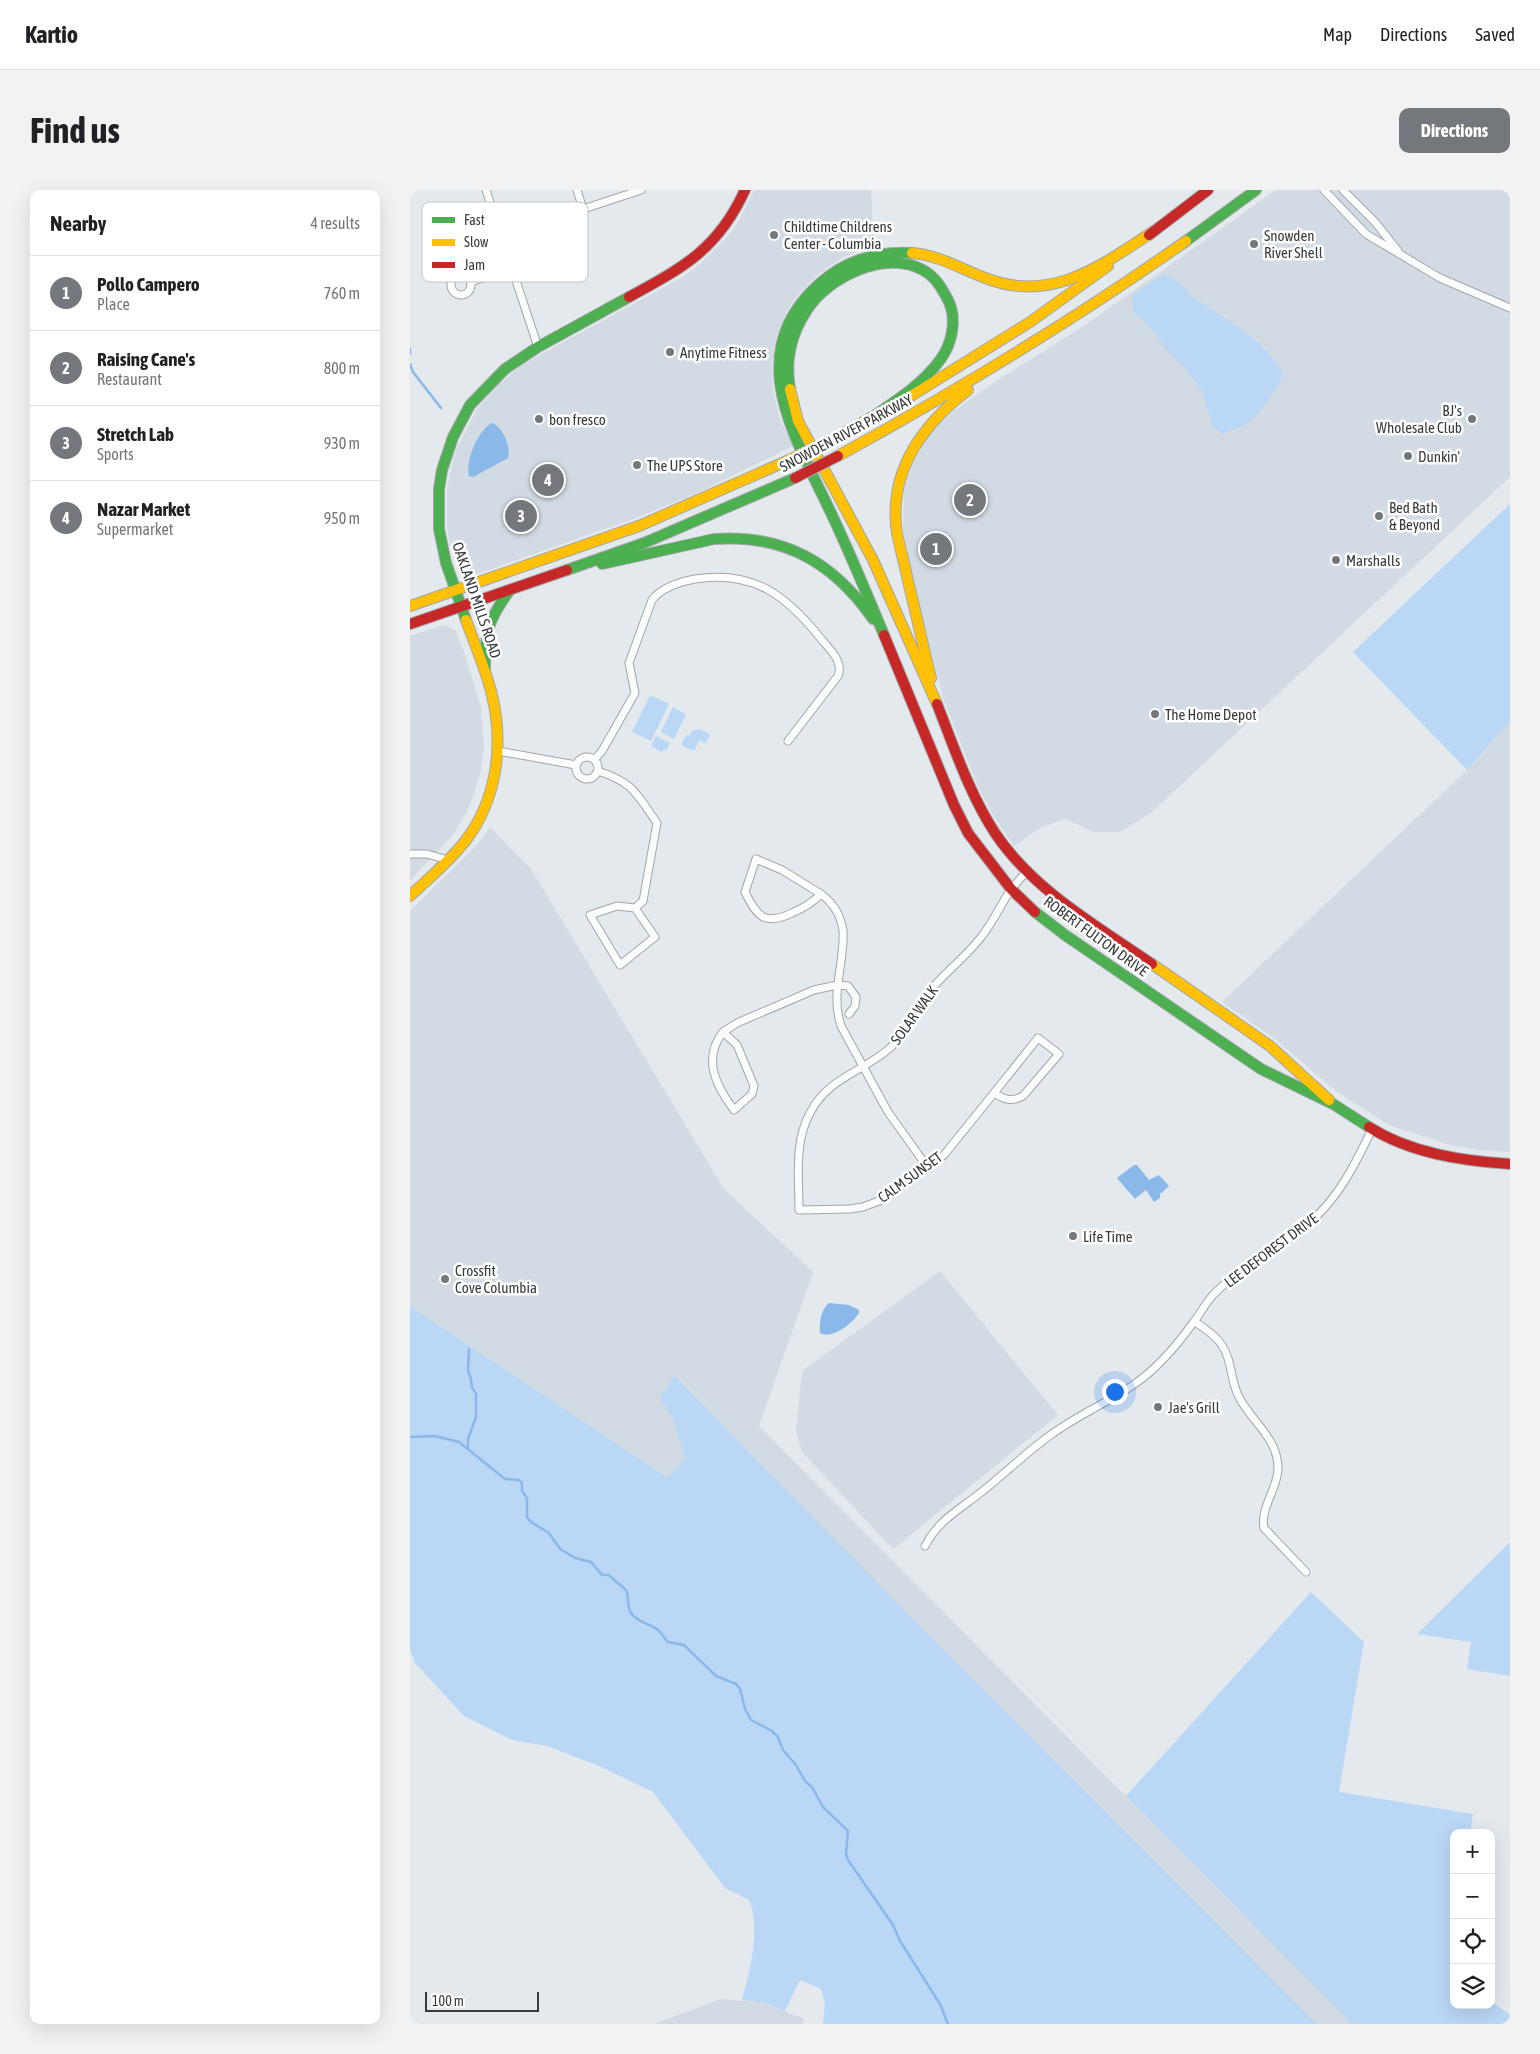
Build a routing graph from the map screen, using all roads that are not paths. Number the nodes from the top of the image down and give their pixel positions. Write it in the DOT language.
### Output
graph roads {
  1 [pos="486,190"];
  2 [pos="641,190"];
  3 [pos="746,190"];
  4 [pos="1208,190"];
  5 [pos="1256,190"];
  6 [pos="1324,190"];
  7 [pos="1343,190"];
  8 [pos="490,202"];
  9 [pos="588,207"];
  10 [pos="1154,231"];
  11 [pos="1401,255"];
  12 [pos="516,282"];
  13 [pos="1510,308"];
  14 [pos="1040,340"];
  15 [pos="538,347"];
  16 [pos="868,420"];
  17 [pos="572,570"];
  18 [pos="456,590"];
  19 [pos="510,590"];
  20 [pos="410,606"];
  21 [pos="462,606"];
  22 [pos="410,624"];
  23 [pos="884,635"];
  24 [pos="485,671"];
  25 [pos="937,704"];
  26 [pos="788,741"];
  27 [pos="498,751"];
  28 [pos="594,760"];
  29 [pos="576,765"];
  30 [pos="598,771"];
  31 [pos="410,854"];
  32 [pos="448,860"];
  33 [pos="1027,871"];
  34 [pos="1011,889"];
  35 [pos="821,894"];
  36 [pos="410,896"];
  37 [pos="635,908"];
  38 [pos="837,985"];
  39 [pos="849,1014"];
  40 [pos="723,1032"];
  41 [pos="862,1067"];
  42 [pos="994,1093"];
  43 [pos="1333,1104"];
  44 [pos="1372,1129"];
  45 [pos="1510,1164"];
  46 [pos="928,1168"];
  47 [pos="800,1210"];
  48 [pos="1194,1322"];
  49 [pos="925,1546"];
  50 [pos="1306,1572"];
  1 -- 8 [label="street"];
  2 -- 9 [label="street"];
  3 -- 15 [label="main road, OAKLAND MILLS ROAD"];
  4 -- 10 [label="main road, SNOWDEN RIVER PARKWAY"];
  5 -- 14 [label="main road, SNOWDEN RIVER PARKWAY"];
  6 -- 11 [label="street"];
  7 -- 11 [label="street"];
  10 -- 16 [label="main road, SNOWDEN RIVER PARKWAY"];
  10 -- 23 [label="main road"];
  11 -- 13 [label="street"];
  12 -- 15 [label="street"];
  14 -- 17 [label="main road, SNOWDEN RIVER PARKWAY, bridge"];
  14 -- 25 [label="main road"];
  15 -- 18 [label="main road, OAKLAND MILLS ROAD"];
  16 -- 18 [label="main road, SNOWDEN RIVER PARKWAY, bridge"];
  16 -- 25 [label="main road"];
  17 -- 19 [label="main road, SNOWDEN RIVER PARKWAY"];
  17 -- 23 [label="main road"];
  18 -- 20 [label="main road, SNOWDEN RIVER PARKWAY"];
  18 -- 21 [label="main road, OAKLAND MILLS ROAD"];
  19 -- 21 [label="main road, SNOWDEN RIVER PARKWAY"];
  19 -- 24 [label="main road"];
  21 -- 22 [label="main road, SNOWDEN RIVER PARKWAY"];
  21 -- 24 [label="main road, OAKLAND MILLS ROAD"];
  23 -- 34 [label="main road, ROBERT FULTON DRIVE"];
  24 -- 27 [label="main road, OAKLAND MILLS ROAD"];
  25 -- 33 [label="main road, ROBERT FULTON DRIVE"];
  26 -- 28 [label="street"];
  27 -- 29 [label="street"];
  27 -- 32 [label="main road, OAKLAND MILLS ROAD"];
  28 -- 29 [label="street"];
  28 -- 30 [label="street"];
  29 -- 30 [label="street"];
  30 -- 37 [label="street"];
  31 -- 32 [label="street"];
  32 -- 36 [label="main road, OAKLAND MILLS ROAD"];
  33 -- 34 [label="street, SOLAR WALK"];
  33 -- 43 [label="main road, ROBERT FULTON DRIVE"];
  34 -- 41 [label="street, SOLAR WALK"];
  34 -- 43 [label="main road, ROBERT FULTON DRIVE"];
  35 -- 35 [label="street"];
  35 -- 38 [label="street"];
  37 -- 37 [label="street"];
  38 -- 39 [label="street"];
  38 -- 40 [label="street"];
  38 -- 41 [label="street"];
  40 -- 40 [label="street"];
  41 -- 46 [label="street"];
  41 -- 47 [label="street, SOLAR WALK"];
  42 -- 42 [label="street, CALM SUNSET"];
  42 -- 46 [label="street, CALM SUNSET"];
  43 -- 44 [label="main road, ROBERT FULTON DRIVE"];
  44 -- 45 [label="main road, ROBERT FULTON DRIVE"];
  44 -- 48 [label="street, LEE DEFOREST DRIVE"];
  46 -- 47 [label="street, CALM SUNSET"];
  48 -- 49 [label="street, LEE DEFOREST DRIVE"];
  48 -- 50 [label="street"];
}
